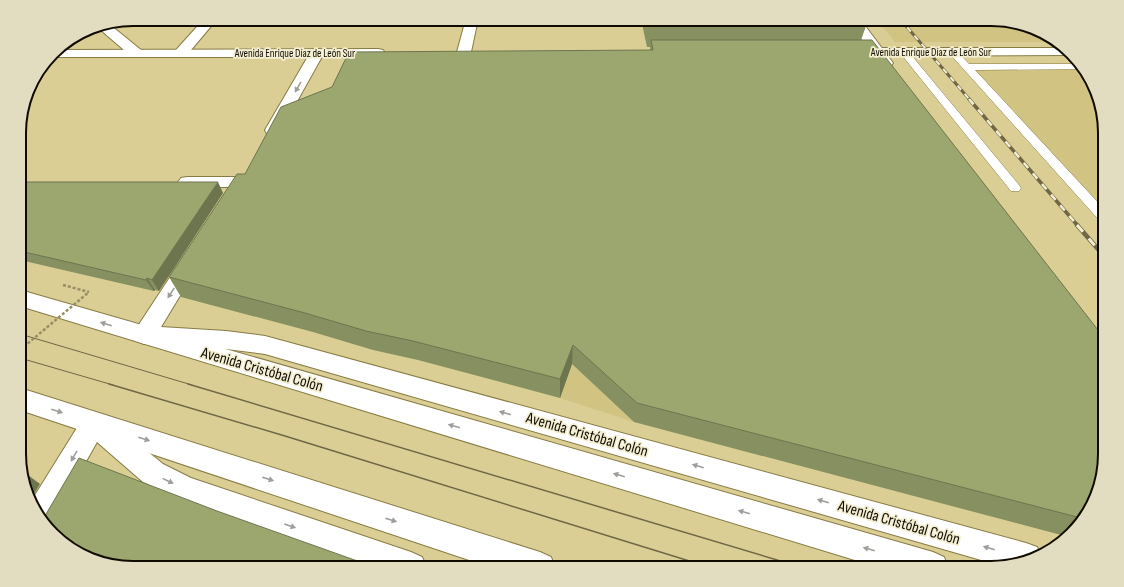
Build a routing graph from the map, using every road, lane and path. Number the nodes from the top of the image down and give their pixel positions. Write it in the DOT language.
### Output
graph roads {
  1 [pos="205,26"];
  2 [pos="470,26"];
  3 [pos="858,26"];
  4 [pos="107,30"];
  5 [pos="449,52"];
  6 [pos="464,52"];
  7 [pos="480,52"];
  8 [pos="838,52"];
  9 [pos="878,52"];
  10 [pos="904,52"];
  11 [pos="953,52"];
  12 [pos="1061,52"];
  13 [pos="181,53"];
  14 [pos="317,53"];
  15 [pos="394,53"];
  16 [pos="61,54"];
  17 [pos="136,54"];
  18 [pos="968,67"];
  19 [pos="1075,67"];
  20 [pos="897,77"];
  21 [pos="266,142"];
  22 [pos="171,182"];
  23 [pos="1014,188"];
  24 [pos="229,202"];
  25 [pos="1098,210"];
  26 [pos="199,249"];
  27 [pos="58,284"];
  28 [pos="26,300"];
  29 [pos="144,335"];
  30 [pos="26,345"];
  31 [pos="26,401"];
  32 [pos="94,423"];
  33 [pos="42,510"];
  34 [pos="1020,556"];
  35 [pos="391,561"];
  36 [pos="518,561"];
  37 [pos="909,561"];
  1 -- 13 [label="main road"];
  2 -- 6 [label="main road"];
  3 -- 9 [label="main road"];
  4 -- 17 [label="main road"];
  5 -- 6 [label="main road"];
  6 -- 7 [label="main road"];
  8 -- 9 [label="main road, Avenida Enrique Díaz de León Sur"];
  9 -- 10 [label="main road, Avenida Enrique Díaz de León Sur"];
  9 -- 20 [label="main road"];
  10 -- 11 [label="main road, Avenida Enrique Díaz de León Sur"];
  10 -- 23 [label="lane"];
  11 -- 12 [label="main road, Avenida Enrique Díaz de León Sur"];
  11 -- 18 [label="lane"];
  13 -- 14 [label="main road, Avenida Enrique Díaz de León Sur"];
  13 -- 17 [label="main road, Avenida Enrique Díaz de León Sur"];
  14 -- 15 [label="main road, Avenida Enrique Díaz de León Sur"];
  14 -- 21 [label="main road, one-way"];
  16 -- 17 [label="main road, Avenida Enrique Díaz de León Sur"];
  18 -- 19 [label="lane"];
  18 -- 25 [label="lane"];
  22 -- 24 [label="main road"];
  26 -- 29 [label="main road, one-way"];
  27 -- 30 [label="path, bridge"];
  29 -- 28 [label="main road, Avenida Cristóbal Colón, one-way"];
  34 -- 29 [label="main road, Avenida Cristóbal Colón, one-way"];
  37 -- 29 [label="main road, Avenida Cristóbal Colón, one-way"];
  31 -- 32 [label="main road, one-way"];
  32 -- 33 [label="main road, one-way"];
  32 -- 35 [label="main road, one-way"];
  32 -- 36 [label="main road, one-way"];
}
